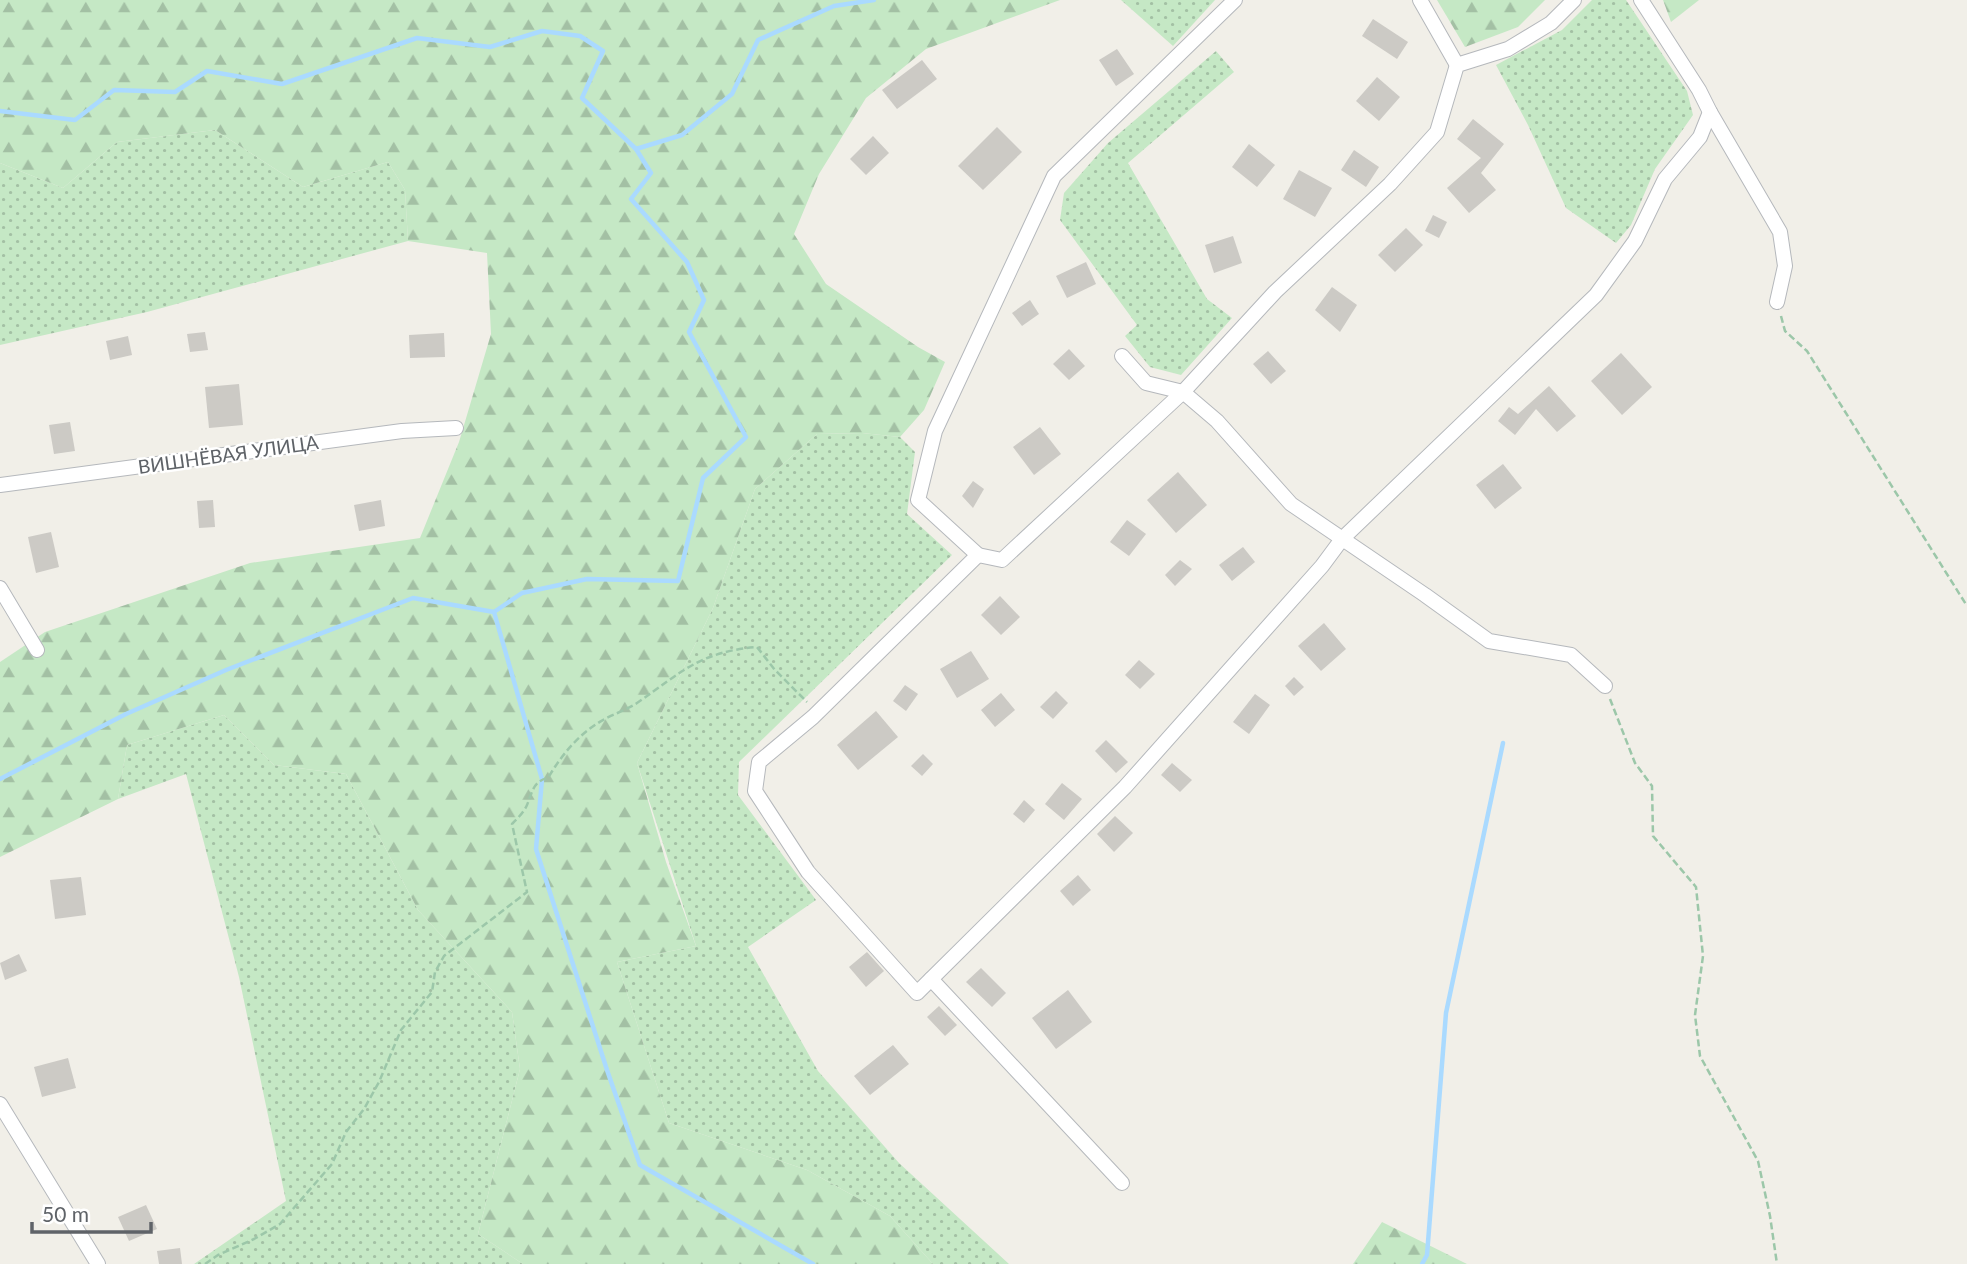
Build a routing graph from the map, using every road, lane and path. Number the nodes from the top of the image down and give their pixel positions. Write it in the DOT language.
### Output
graph roads {
  1 [pos="1235,0"];
  2 [pos="1420,0"];
  3 [pos="1574,0"];
  4 [pos="1641,0"];
  5 [pos="1457,65"];
  6 [pos="1710,112"];
  7 [pos="1777,302"];
  8 [pos="1122,356"];
  9 [pos="1183,392"];
  10 [pos="456,428"];
  11 [pos="0,485"];
  12 [pos="1342,539"];
  13 [pos="978,555"];
  14 [pos="0,589"];
  15 [pos="1967,606"];
  16 [pos="37,650"];
  17 [pos="1605,686"];
  18 [pos="813,717"];
  19 [pos="931,979"];
  20 [pos="0,1104"];
  21 [pos="1122,1183"];
  22 [pos="97,1264"];
  23 [pos="205,1264"];
  24 [pos="1777,1264"];
  1 -- 13 [label="street"];
  2 -- 5 [label="street"];
  3 -- 5 [label="street"];
  4 -- 6 [label="street"];
  5 -- 9 [label="street"];
  6 -- 7 [label="street"];
  6 -- 12 [label="street"];
  7 -- 15 [label="path"];
  8 -- 9 [label="street"];
  9 -- 12 [label="street"];
  9 -- 13 [label="street"];
  10 -- 11 [label="street, ВИШНЁВАЯ УЛИЦА"];
  12 -- 17 [label="street"];
  12 -- 19 [label="street"];
  13 -- 18 [label="street"];
  14 -- 16 [label="street"];
  17 -- 24 [label="path"];
  18 -- 19 [label="street"];
  18 -- 23 [label="path"];
  19 -- 21 [label="street"];
  20 -- 22 [label="street"];
}
